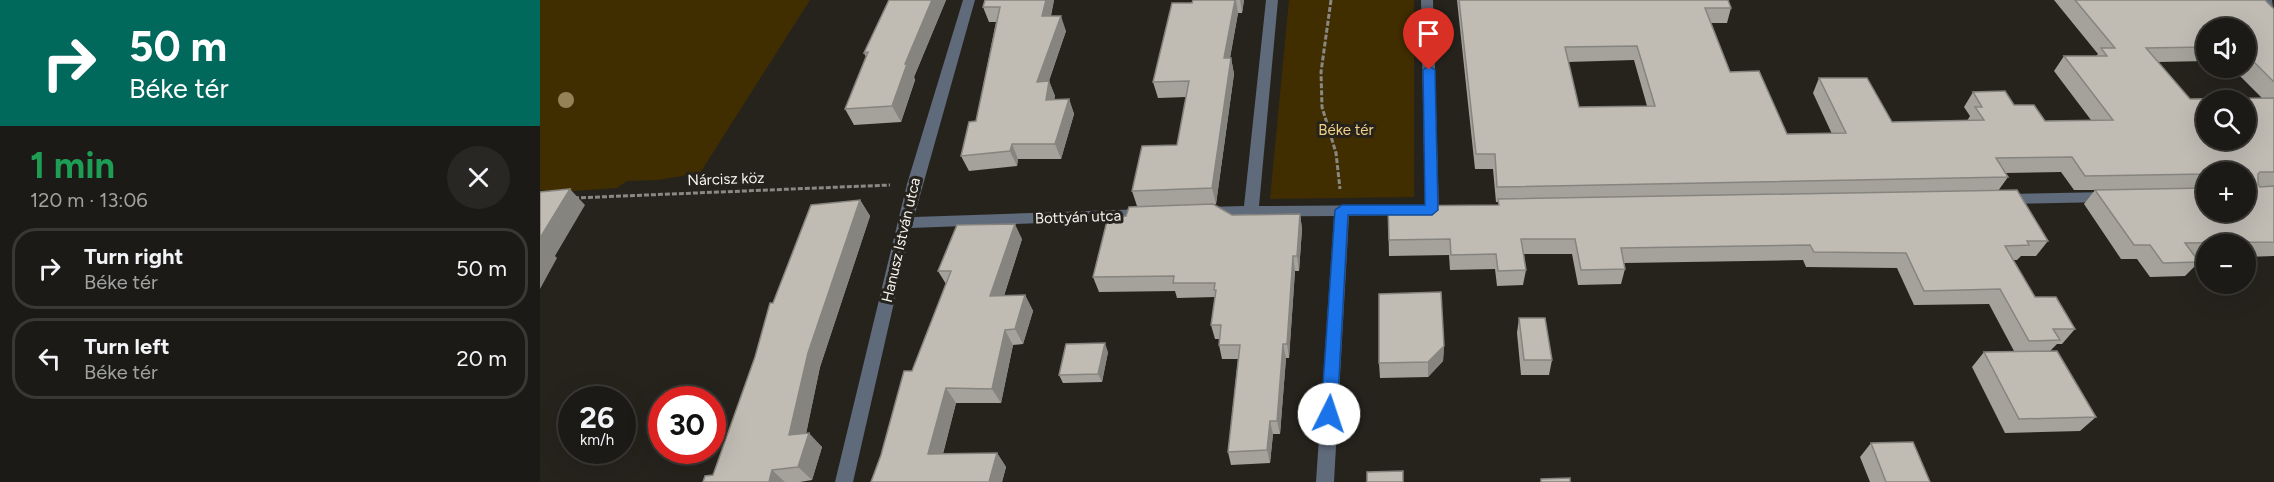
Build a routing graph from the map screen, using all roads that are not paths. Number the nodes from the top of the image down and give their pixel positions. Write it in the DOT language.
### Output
graph roads {
  1 [pos="969,0"];
  2 [pos="1272,0"];
  3 [pos="1427,0"];
  4 [pos="2265,0"];
  5 [pos="2274,8"];
  6 [pos="2123,196"];
  7 [pos="1992,199"];
  8 [pos="1251,210"];
  9 [pos="1342,210"];
  10 [pos="1191,212"];
  11 [pos="1156,214"];
  12 [pos="906,224"];
  13 [pos="844,482"];
  14 [pos="1324,482"];
  1 -- 12 [label="street, Hanusz István utca"];
  2 -- 8 [label="street"];
  3 -- 9 [label="street"];
  4 -- 5 [label="street"];
  6 -- 7 [label="street"];
  8 -- 9 [label="street"];
  8 -- 10 [label="street"];
  9 -- 14 [label="street"];
  11 -- 12 [label="street, Bottyán utca"];
  12 -- 13 [label="street, Hanusz István utca"];
}
